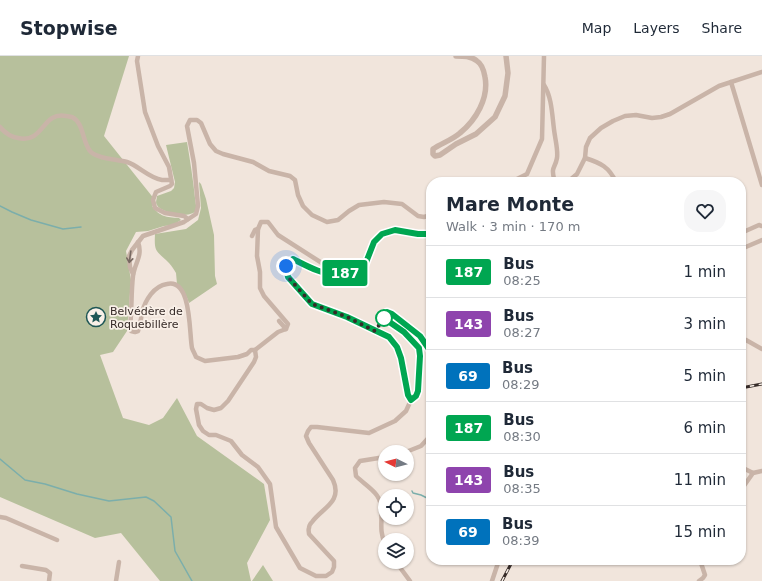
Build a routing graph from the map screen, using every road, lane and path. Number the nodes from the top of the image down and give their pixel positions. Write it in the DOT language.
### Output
graph roads {
  1 [pos="138,56"];
  2 [pos="456,56"];
  3 [pos="506,56"];
  4 [pos="544,56"];
  5 [pos="762,72"];
  6 [pos="731,82"];
  7 [pos="544,84"];
  8 [pos="0,128"];
  9 [pos="585,158"];
  10 [pos="520,177"];
  11 [pos="554,177"];
  12 [pos="574,177"];
  13 [pos="613,177"];
  14 [pos="171,180"];
  15 [pos="762,185"];
  16 [pos="426,216"];
  17 [pos="188,219"];
  18 [pos="762,226"];
  19 [pos="258,229"];
  20 [pos="746,232"];
  21 [pos="426,234"];
  22 [pos="252,236"];
  23 [pos="762,240"];
  24 [pos="138,242"];
  25 [pos="746,247"];
  26 [pos="330,273"];
  27 [pos="133,274"];
  28 [pos="279,321"];
  29 [pos="276,327"];
  30 [pos="286,329"];
  31 [pos="278,332"];
  32 [pos="746,340"];
  33 [pos="426,345"];
  34 [pos="762,349"];
  35 [pos="255,350"];
  36 [pos="411,400"];
  37 [pos="426,440"];
  38 [pos="414,449"];
  39 [pos="378,458"];
  40 [pos="746,470"];
  41 [pos="762,471"];
  42 [pos="753,473"];
  43 [pos="746,483"];
  44 [pos="0,517"];
  45 [pos="381,533"];
  46 [pos="56,540"];
  47 [pos="119,562"];
  48 [pos="497,565"];
  49 [pos="702,565"];
  50 [pos="22,566"];
  51 [pos="401,569"];
  52 [pos="49,581"];
  53 [pos="116,581"];
  54 [pos="410,581"];
  55 [pos="492,581"];
  56 [pos="699,581"];
  1 -- 14 [label="street"];
  2 -- 3 [label="street"];
  4 -- 7 [label="street"];
  5 -- 6 [label="street"];
  6 -- 9 [label="street"];
  6 -- 15 [label="street"];
  7 -- 10 [label="street"];
  7 -- 11 [label="street"];
  8 -- 14 [label="street"];
  9 -- 12 [label="street"];
  9 -- 13 [label="street"];
  14 -- 17 [label="street"];
  16 -- 17 [label="street"];
  17 -- 24 [label="street"];
  18 -- 20 [label="street"];
  19 -- 22 [label="street"];
  19 -- 26 [label="street"];
  19 -- 30 [label="street"];
  21 -- 26 [label="street"];
  23 -- 25 [label="street"];
  24 -- 27 [label="street"];
  24 -- 27 [label="street, one-way"];
  26 -- 36 [label="street"];
  27 -- 35 [label="street"];
  28 -- 30 [label="street"];
  29 -- 31 [label="street"];
  30 -- 31 [label="street"];
  31 -- 35 [label="street"];
  32 -- 34 [label="street"];
  33 -- 36 [label="street"];
  35 -- 36 [label="street"];
  37 -- 38 [label="street"];
  39 -- 45 [label="street"];
  40 -- 42 [label="street"];
  41 -- 42 [label="street"];
  42 -- 43 [label="street"];
  44 -- 46 [label="street"];
  47 -- 53 [label="street"];
  48 -- 55 [label="street"];
  49 -- 56 [label="street"];
  50 -- 52 [label="street"];
  51 -- 54 [label="street"];
}
